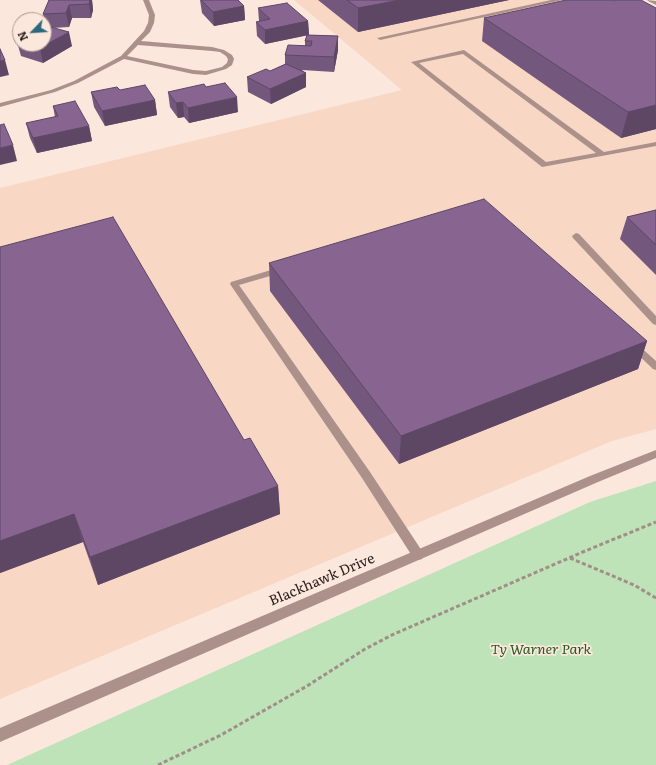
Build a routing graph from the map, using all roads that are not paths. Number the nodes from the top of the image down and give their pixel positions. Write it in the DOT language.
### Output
graph roads {
  1 [pos="146,0"];
  2 [pos="559,0"];
  3 [pos="380,38"];
  4 [pos="138,42"];
  5 [pos="124,57"];
  6 [pos="0,105"];
  7 [pos="656,144"];
  8 [pos="602,154"];
  9 [pos="576,236"];
  10 [pos="288,268"];
  11 [pos="656,322"];
  12 [pos="629,340"];
  13 [pos="656,367"];
  14 [pos="656,454"];
  15 [pos="418,555"];
  16 [pos="0,735"];
  1 -- 4 [label="street"];
  2 -- 3 [label="street"];
  4 -- 5 [label="street"];
  4 -- 5 [label="street"];
  5 -- 6 [label="street"];
  7 -- 8 [label="street"];
  8 -- 8 [label="street"];
  9 -- 11 [label="street"];
  10 -- 15 [label="street"];
  12 -- 13 [label="street"];
  14 -- 15 [label="street, Blackhawk Drive"];
  15 -- 16 [label="street, Blackhawk Drive"];
}
